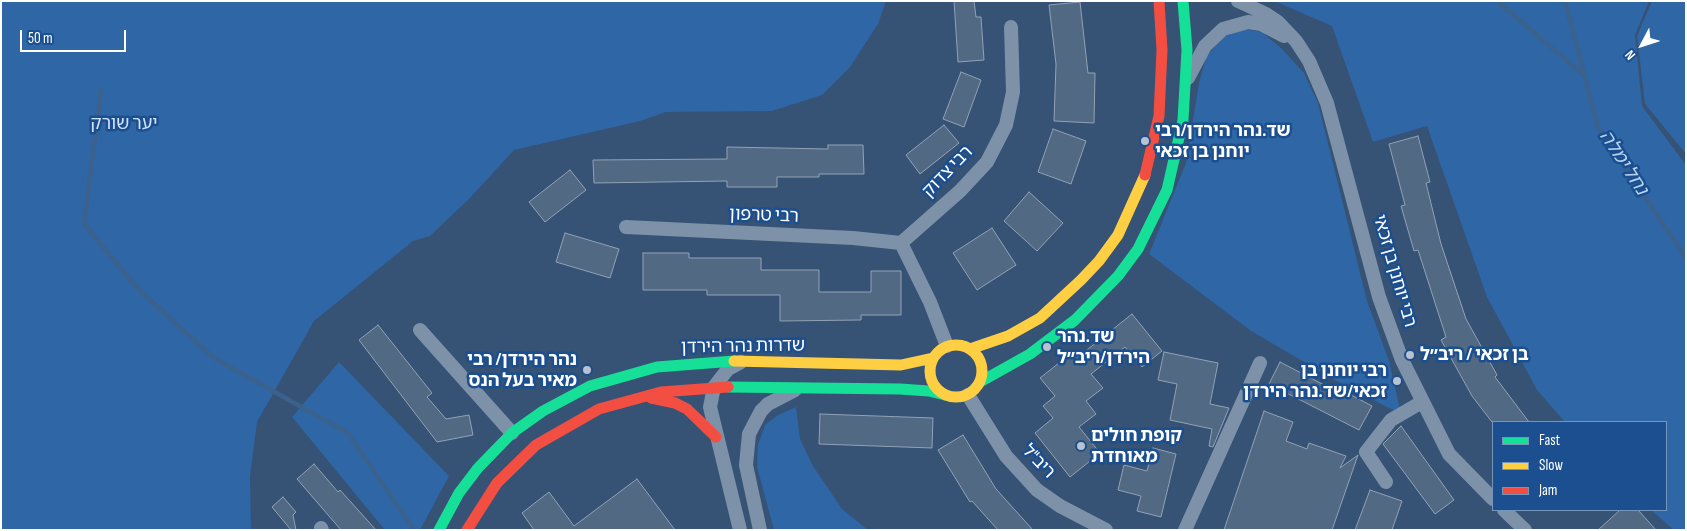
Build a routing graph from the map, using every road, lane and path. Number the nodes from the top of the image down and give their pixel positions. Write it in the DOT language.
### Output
graph roads {
  1 [pos="1159,1"];
  2 [pos="1183,1"];
  3 [pos="1238,1"];
  4 [pos="1011,27"];
  5 [pos="1309,61"];
  6 [pos="1186,81"];
  7 [pos="626,228"];
  8 [pos="901,243"];
  9 [pos="420,330"];
  10 [pos="947,346"];
  11 [pos="970,349"];
  12 [pos="933,358"];
  13 [pos="741,362"];
  14 [pos="1260,363"];
  15 [pos="980,382"];
  16 [pos="714,386"];
  17 [pos="803,388"];
  18 [pos="945,395"];
  19 [pos="968,395"];
  20 [pos="642,396"];
  21 [pos="1422,402"];
  22 [pos="512,433"];
  23 [pos="716,437"];
  24 [pos="1386,482"];
  25 [pos="1492,498"];
  26 [pos="1505,511"];
  27 [pos="439,530"];
  28 [pos="467,530"];
  29 [pos="740,530"];
  30 [pos="760,530"];
  31 [pos="1106,530"];
  32 [pos="1184,530"];
  33 [pos="1525,530"];
  1 -- 11 [label="main road"];
  2 -- 6 [label="main road"];
  3 -- 5 [label="street, רבי יוחנן בן זכאי"];
  4 -- 8 [label="street, רבי צדוק"];
  5 -- 6 [label="street, רבי יוחנן בן זכאי"];
  5 -- 21 [label="street, רבי יוחנן בן זכאי"];
  6 -- 15 [label="main road"];
  7 -- 8 [label="street, רבי טרפון"];
  8 -- 10 [label="street"];
  9 -- 22 [label="street"];
  10 -- 11 [label="main road"];
  10 -- 12 [label="main road"];
  11 -- 15 [label="main road"];
  12 -- 13 [label="main road, שדרות נהר הירדן"];
  12 -- 18 [label="main road"];
  13 -- 16 [label="street"];
  13 -- 22 [label="main road, שדרות נהר הירדן"];
  14 -- 32 [label="street"];
  15 -- 19 [label="main road"];
  16 -- 17 [label="main road"];
  16 -- 20 [label="main road"];
  16 -- 23 [label="street"];
  17 -- 18 [label="main road"];
  17 -- 30 [label="street"];
  18 -- 19 [label="main road"];
  19 -- 31 [label="street, ריב\"ל"];
  20 -- 23 [label="main road"];
  20 -- 28 [label="main road"];
  21 -- 24 [label="street"];
  21 -- 25 [label="street, רבי יוחנן בן זכאי"];
  22 -- 27 [label="main road, שדרות נהר הירדן"];
  23 -- 29 [label="street"];
  26 -- 33 [label="street"];
}
